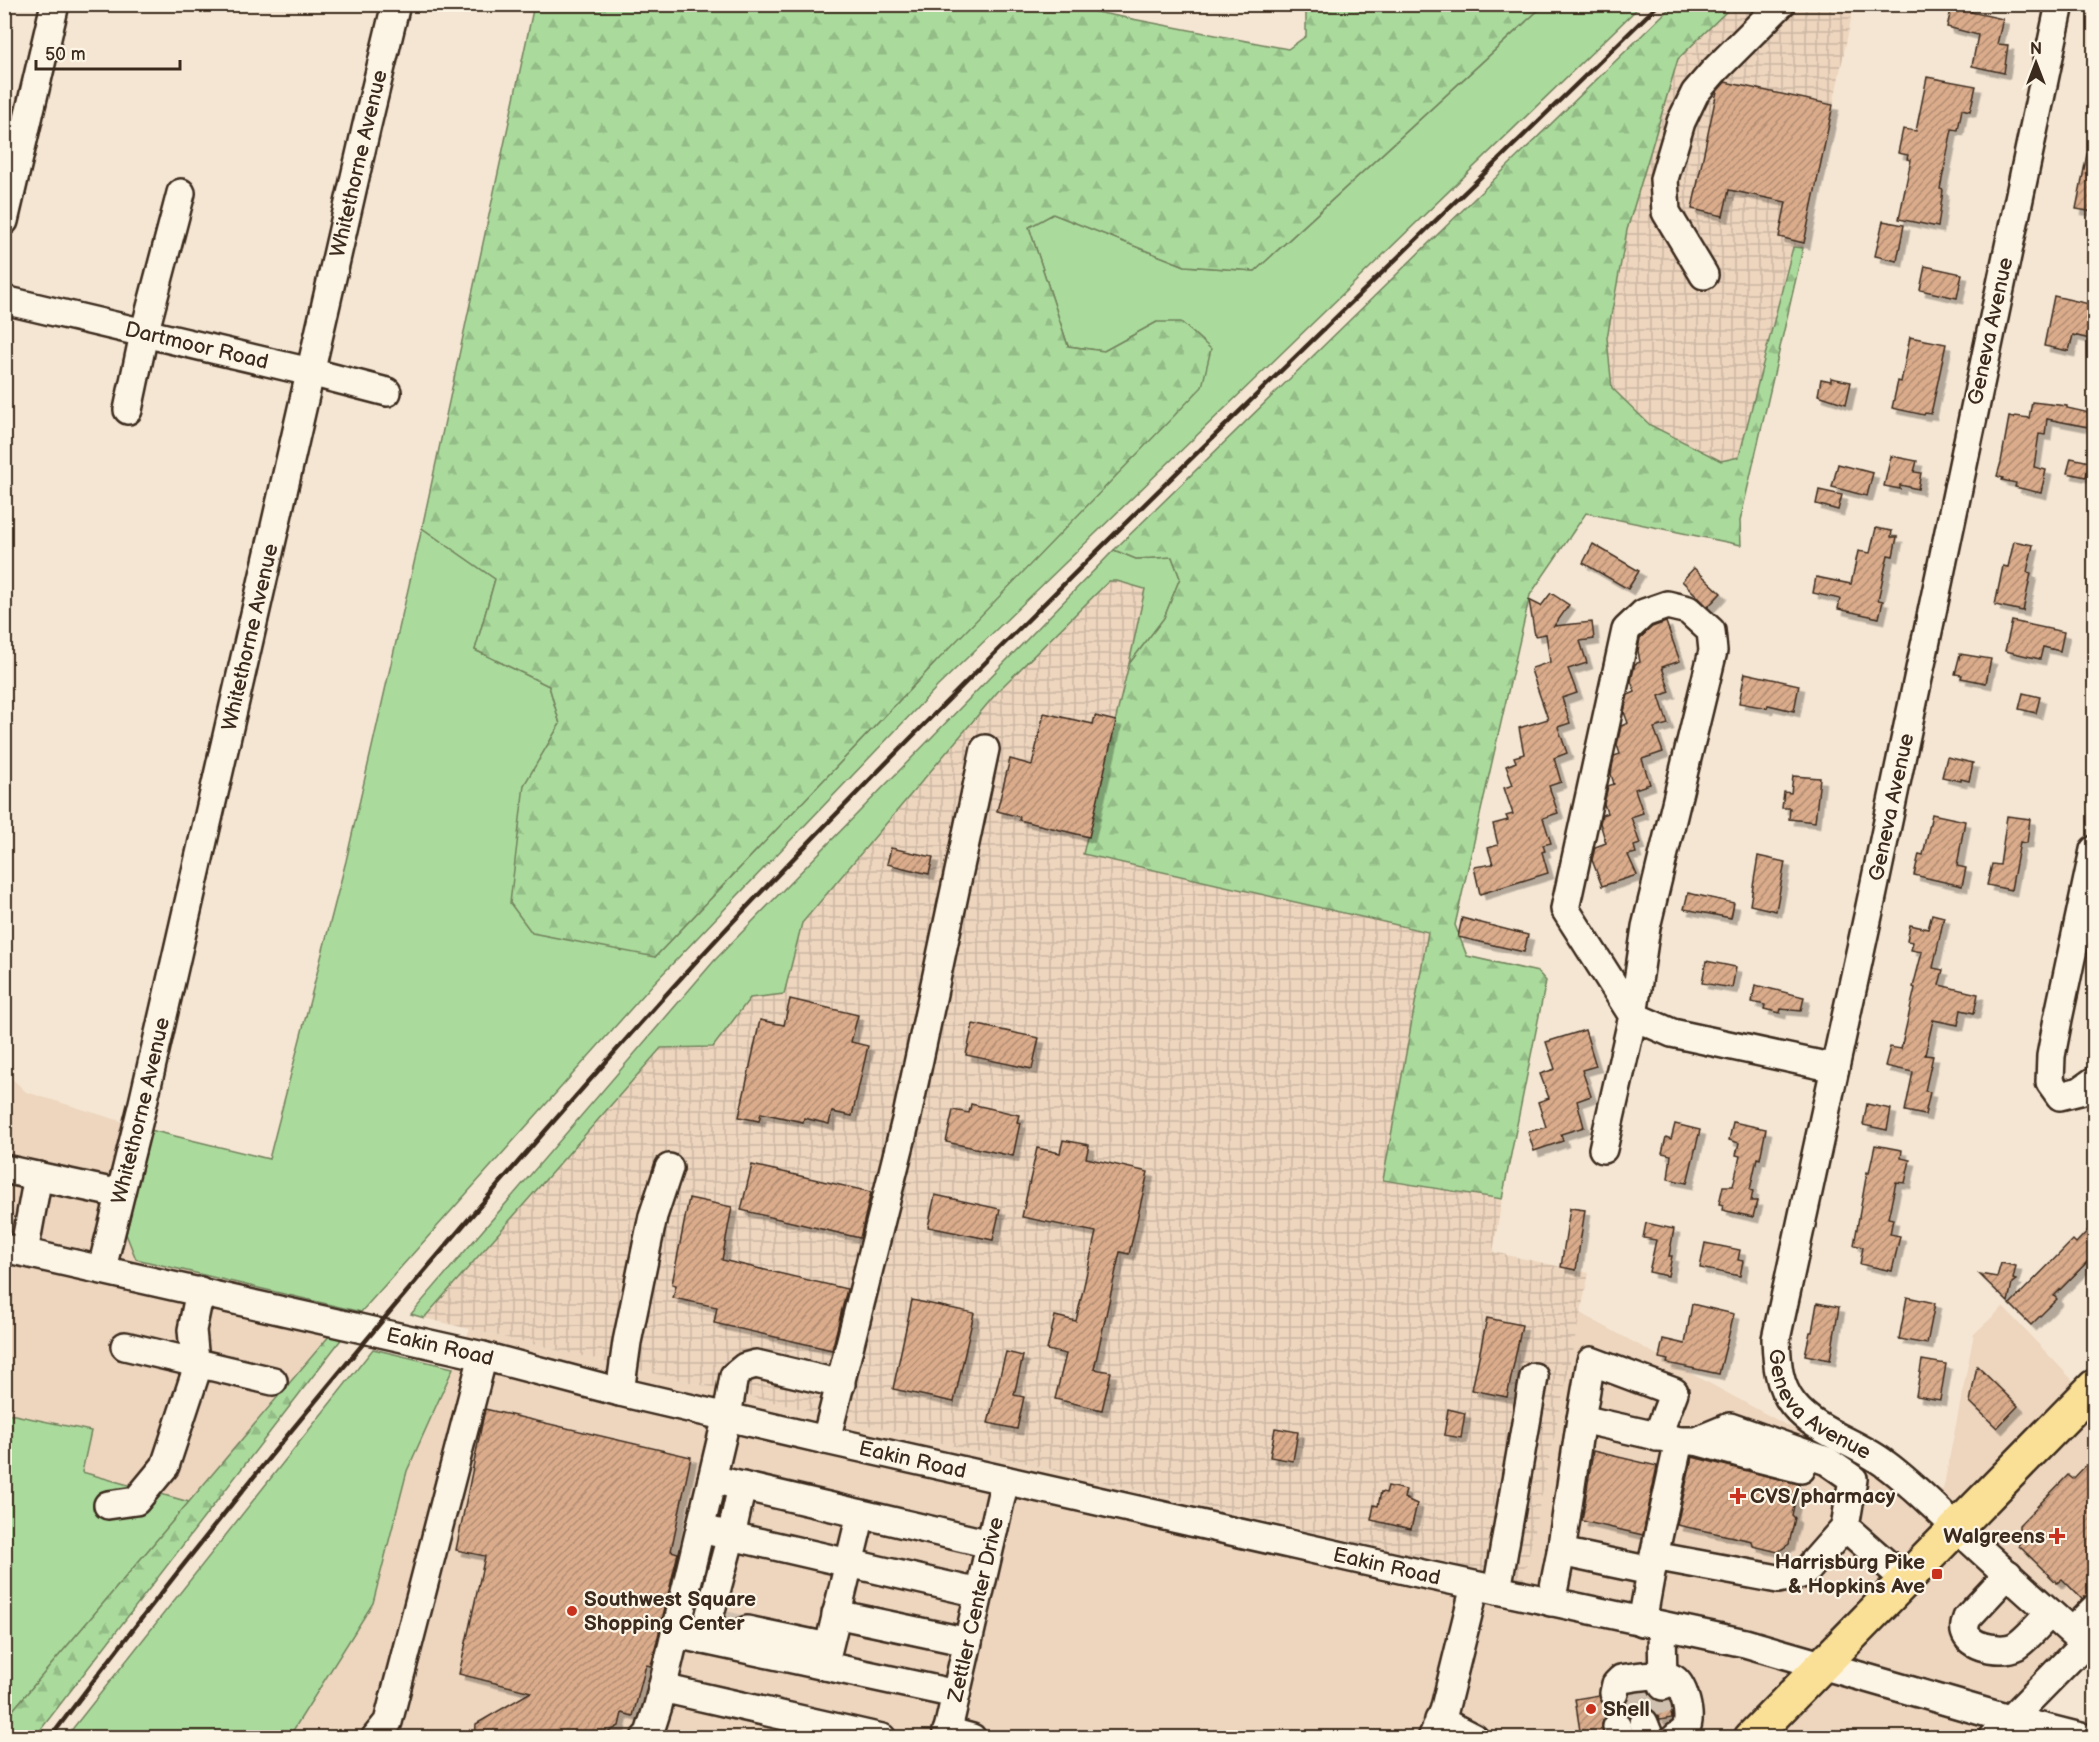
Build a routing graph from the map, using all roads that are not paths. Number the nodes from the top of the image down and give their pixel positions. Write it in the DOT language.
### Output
graph roads {
  1 [pos="55,4"];
  2 [pos="396,4"];
  3 [pos="1781,4"];
  4 [pos="2060,4"];
  5 [pos="182,193"];
  6 [pos="4,221"];
  7 [pos="1704,275"];
  8 [pos="4,300"];
  9 [pos="144,334"];
  10 [pos="310,372"];
  11 [pos="387,392"];
  12 [pos="128,410"];
  13 [pos="985,750"];
  14 [pos="2094,850"];
  15 [pos="1633,1016"];
  16 [pos="1835,1068"];
  17 [pos="2094,1081"];
  18 [pos="1603,1149"];
  19 [pos="669,1168"];
  20 [pos="4,1169"];
  21 [pos="38,1176"];
  22 [pos="120,1194"];
  23 [pos="9,1249"];
  24 [pos="102,1268"];
  25 [pos="200,1291"];
  26 [pos="125,1346"];
  27 [pos="483,1356"];
  28 [pos="195,1361"];
  29 [pos="1534,1377"];
  30 [pos="273,1381"];
  31 [pos="841,1384"];
  32 [pos="620,1392"];
  33 [pos="2090,1400"];
  34 [pos="727,1416"];
  35 [pos="1581,1419"];
  36 [pos="826,1440"];
  37 [pos="1677,1440"];
  38 [pos="1827,1461"];
  39 [pos="712,1479"];
  40 [pos="1005,1480"];
  41 [pos="742,1486"];
  42 [pos="108,1505"];
  43 [pos="861,1514"];
  44 [pos="1845,1527"];
  45 [pos="1956,1528"];
  46 [pos="700,1529"];
  47 [pos="731,1536"];
  48 [pos="990,1544"];
  49 [pos="1561,1552"];
  50 [pos="848,1563"];
  51 [pos="1653,1564"];
  52 [pos="2008,1574"];
  53 [pos="1905,1580"];
  54 [pos="1486,1588"];
  55 [pos="979,1593"];
  56 [pos="1551,1602"];
  57 [pos="2094,1609"];
  58 [pos="2050,1613"];
  59 [pos="836,1614"];
  60 [pos="1652,1624"];
  61 [pos="720,1629"];
  62 [pos="676,1634"];
  63 [pos="2084,1639"];
  64 [pos="968,1642"];
  65 [pos="826,1656"];
  66 [pos="1821,1665"];
  67 [pos="662,1688"];
  68 [pos="956,1694"];
  69 [pos="2000,1728"];
  70 [pos="1436,1729"];
  71 [pos="1662,1731"];
  72 [pos="955,1735"];
  73 [pos="375,1737"];
  74 [pos="645,1737"];
  75 [pos="882,1737"];
  76 [pos="1474,1737"];
  77 [pos="1752,1737"];
  78 [pos="2085,1737"];
  1 -- 6 [label="street"];
  2 -- 10 [label="street, Whitethorne Avenue"];
  3 -- 7 [label="street"];
  4 -- 16 [label="street, Geneva Avenue"];
  5 -- 9 [label="street"];
  8 -- 9 [label="street, Dartmoor Road"];
  9 -- 10 [label="street, Dartmoor Road"];
  9 -- 12 [label="street"];
  10 -- 11 [label="street, Dartmoor Road"];
  10 -- 22 [label="street, Whitethorne Avenue"];
  13 -- 31 [label="street"];
  14 -- 17 [label="street"];
  15 -- 15 [label="street"];
  15 -- 16 [label="street"];
  15 -- 18 [label="street"];
  16 -- 45 [label="street, Geneva Avenue"];
  19 -- 32 [label="street"];
  20 -- 21 [label="street"];
  21 -- 22 [label="street"];
  21 -- 23 [label="street"];
  22 -- 24 [label="street, Whitethorne Avenue"];
  23 -- 24 [label="street, Eakin Road"];
  24 -- 25 [label="street, Eakin Road"];
  25 -- 27 [label="street, Eakin Road"];
  25 -- 28 [label="street"];
  26 -- 28 [label="street"];
  27 -- 32 [label="street, Eakin Road"];
  27 -- 73 [label="street"];
  28 -- 30 [label="street"];
  28 -- 42 [label="street"];
  29 -- 54 [label="street"];
  31 -- 34 [label="street"];
  31 -- 36 [label="street"];
  32 -- 34 [label="street, Eakin Road"];
  33 -- 45 [label="main road"];
  34 -- 36 [label="street, Eakin Road"];
  34 -- 39 [label="street"];
  35 -- 37 [label="street"];
  35 -- 37 [label="street"];
  35 -- 49 [label="street"];
  36 -- 40 [label="street, Eakin Road"];
  37 -- 38 [label="street"];
  37 -- 38 [label="street"];
  37 -- 51 [label="street"];
  38 -- 44 [label="street"];
  39 -- 41 [label="street"];
  39 -- 46 [label="street"];
  40 -- 48 [label="street, Zettler Center Drive"];
  40 -- 54 [label="street, Eakin Road"];
  41 -- 43 [label="street"];
  41 -- 47 [label="street"];
  43 -- 48 [label="street"];
  43 -- 50 [label="street"];
  44 -- 51 [label="street"];
  44 -- 53 [label="street"];
  45 -- 52 [label="street, Geneva Avenue"];
  45 -- 53 [label="main road"];
  46 -- 47 [label="street"];
  46 -- 62 [label="street"];
  47 -- 50 [label="street"];
  47 -- 61 [label="street"];
  48 -- 55 [label="street, Zettler Center Drive"];
  49 -- 51 [label="street"];
  49 -- 56 [label="street"];
  50 -- 55 [label="street"];
  50 -- 59 [label="street"];
  51 -- 60 [label="street"];
  52 -- 58 [label="street, Geneva Avenue"];
  52 -- 58 [label="street"];
  53 -- 66 [label="main road"];
  54 -- 56 [label="street, Eakin Road"];
  54 -- 70 [label="street"];
  55 -- 64 [label="street, Zettler Center Drive"];
  56 -- 60 [label="street, Eakin Road"];
  57 -- 63 [label="street"];
  58 -- 63 [label="street, Geneva Avenue"];
  59 -- 64 [label="street"];
  59 -- 65 [label="street"];
  60 -- 66 [label="street, Eakin Road"];
  60 -- 71 [label="street"];
  61 -- 62 [label="street"];
  61 -- 65 [label="street"];
  61 -- 65 [label="street"];
  62 -- 67 [label="street"];
  63 -- 69 [label="street"];
  64 -- 68 [label="street, Zettler Center Drive"];
  65 -- 68 [label="street"];
  66 -- 69 [label="street, Eakin Road"];
  66 -- 77 [label="main road"];
  67 -- 74 [label="street"];
  67 -- 75 [label="street"];
  68 -- 72 [label="street, Zettler Center Drive"];
  69 -- 78 [label="street, Eakin Road"];
  70 -- 76 [label="street"];
}
